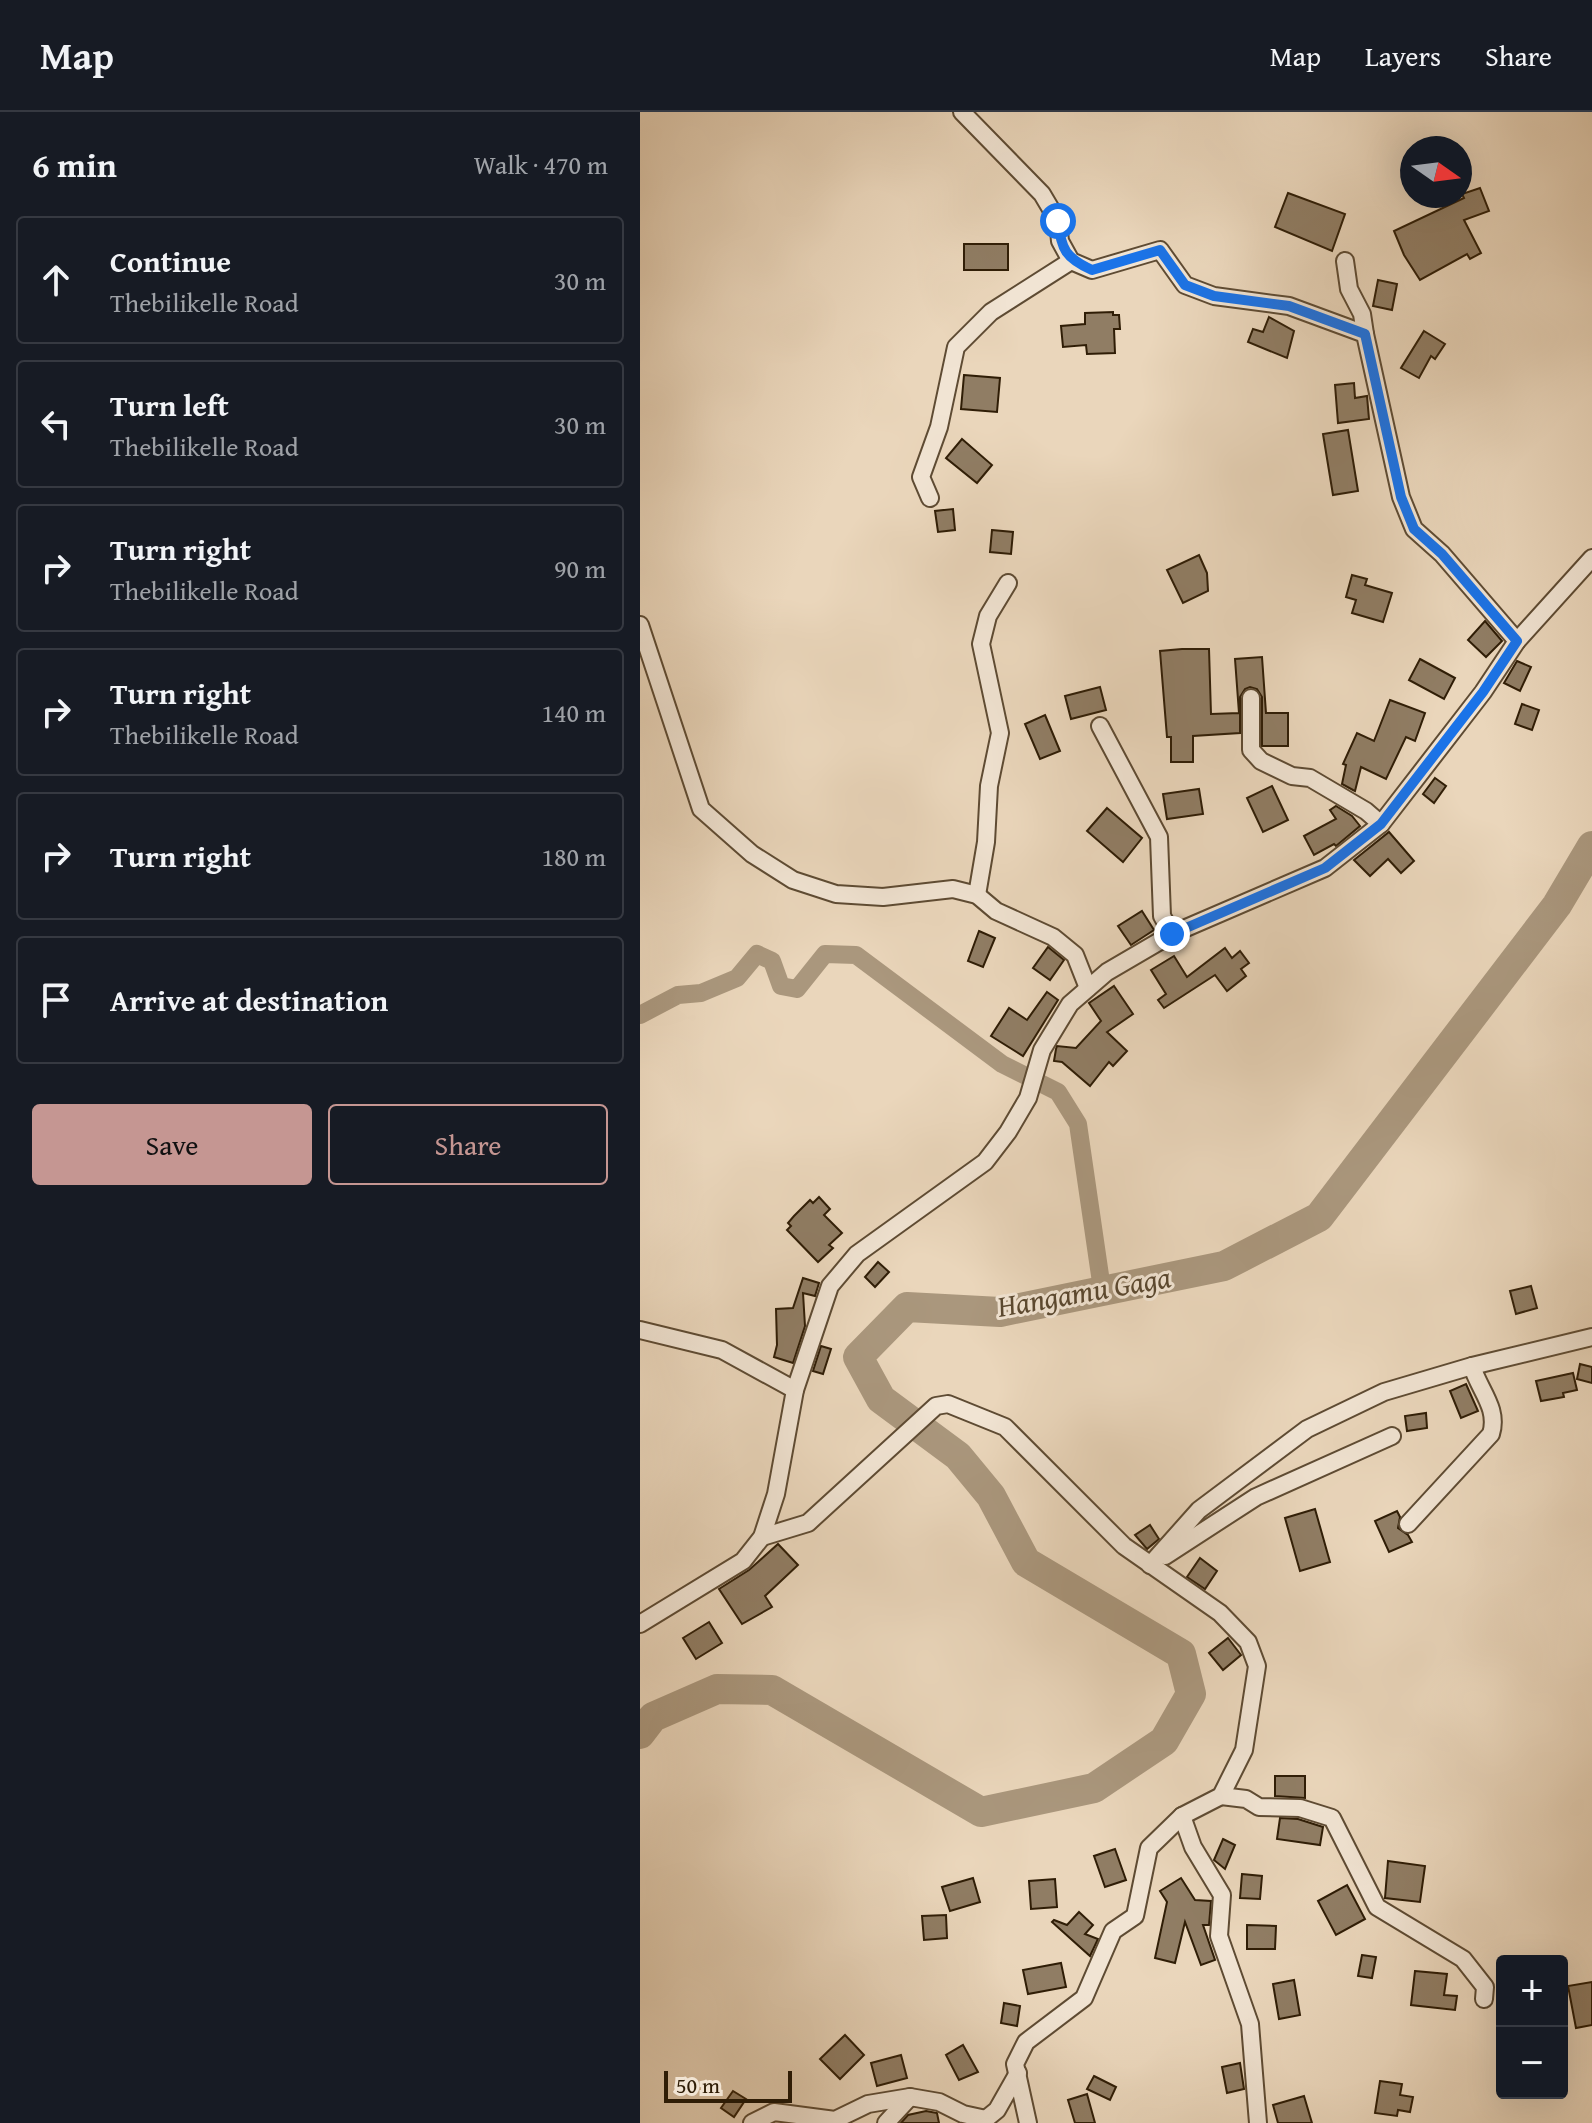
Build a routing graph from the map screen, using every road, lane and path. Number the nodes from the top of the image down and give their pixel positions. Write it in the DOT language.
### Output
graph roads {
  1 [pos="962,112"];
  2 [pos="1071,261"];
  3 [pos="1345,261"];
  4 [pos="1365,334"];
  5 [pos="930,498"];
  6 [pos="1592,558"];
  7 [pos="1008,583"];
  8 [pos="640,625"];
  9 [pos="1517,641"];
  10 [pos="1251,698"];
  11 [pos="1100,726"];
  12 [pos="1381,824"];
  13 [pos="977,895"];
  14 [pos="1172,934"];
  15 [pos="1088,988"];
  16 [pos="640,1330"];
  17 [pos="1592,1337"];
  18 [pos="1472,1366"];
  19 [pos="795,1390"];
  20 [pos="1392,1436"];
  21 [pos="1408,1524"];
  22 [pos="762,1537"];
  23 [pos="1150,1565"];
  24 [pos="640,1624"];
  25 [pos="1221,1796"];
  26 [pos="1182,1816"];
  27 [pos="1484,1999"];
  28 [pos="1018,2073"];
  29 [pos="910,2097"];
  30 [pos="983,2121"];
  31 [pos="752,2123"];
  32 [pos="886,2123"];
  33 [pos="1028,2123"];
  34 [pos="1258,2123"];
  1 -- 2 [label="street"];
  2 -- 4 [label="street"];
  2 -- 5 [label="street"];
  3 -- 4 [label="street"];
  4 -- 9 [label="street"];
  6 -- 9 [label="street"];
  7 -- 13 [label="street"];
  8 -- 13 [label="street"];
  9 -- 12 [label="street"];
  10 -- 12 [label="street"];
  11 -- 14 [label="street"];
  12 -- 14 [label="street"];
  13 -- 15 [label="street"];
  14 -- 15 [label="street"];
  15 -- 19 [label="street"];
  16 -- 19 [label="street"];
  17 -- 18 [label="street"];
  18 -- 21 [label="street"];
  18 -- 23 [label="street"];
  19 -- 22 [label="street"];
  20 -- 23 [label="street"];
  22 -- 23 [label="street"];
  22 -- 24 [label="street"];
  23 -- 25 [label="street"];
  25 -- 26 [label="street"];
  25 -- 27 [label="street"];
  26 -- 28 [label="street"];
  26 -- 34 [label="street"];
  28 -- 30 [label="street"];
  28 -- 33 [label="street"];
  29 -- 30 [label="street"];
  29 -- 31 [label="street"];
  29 -- 32 [label="street"];
}
